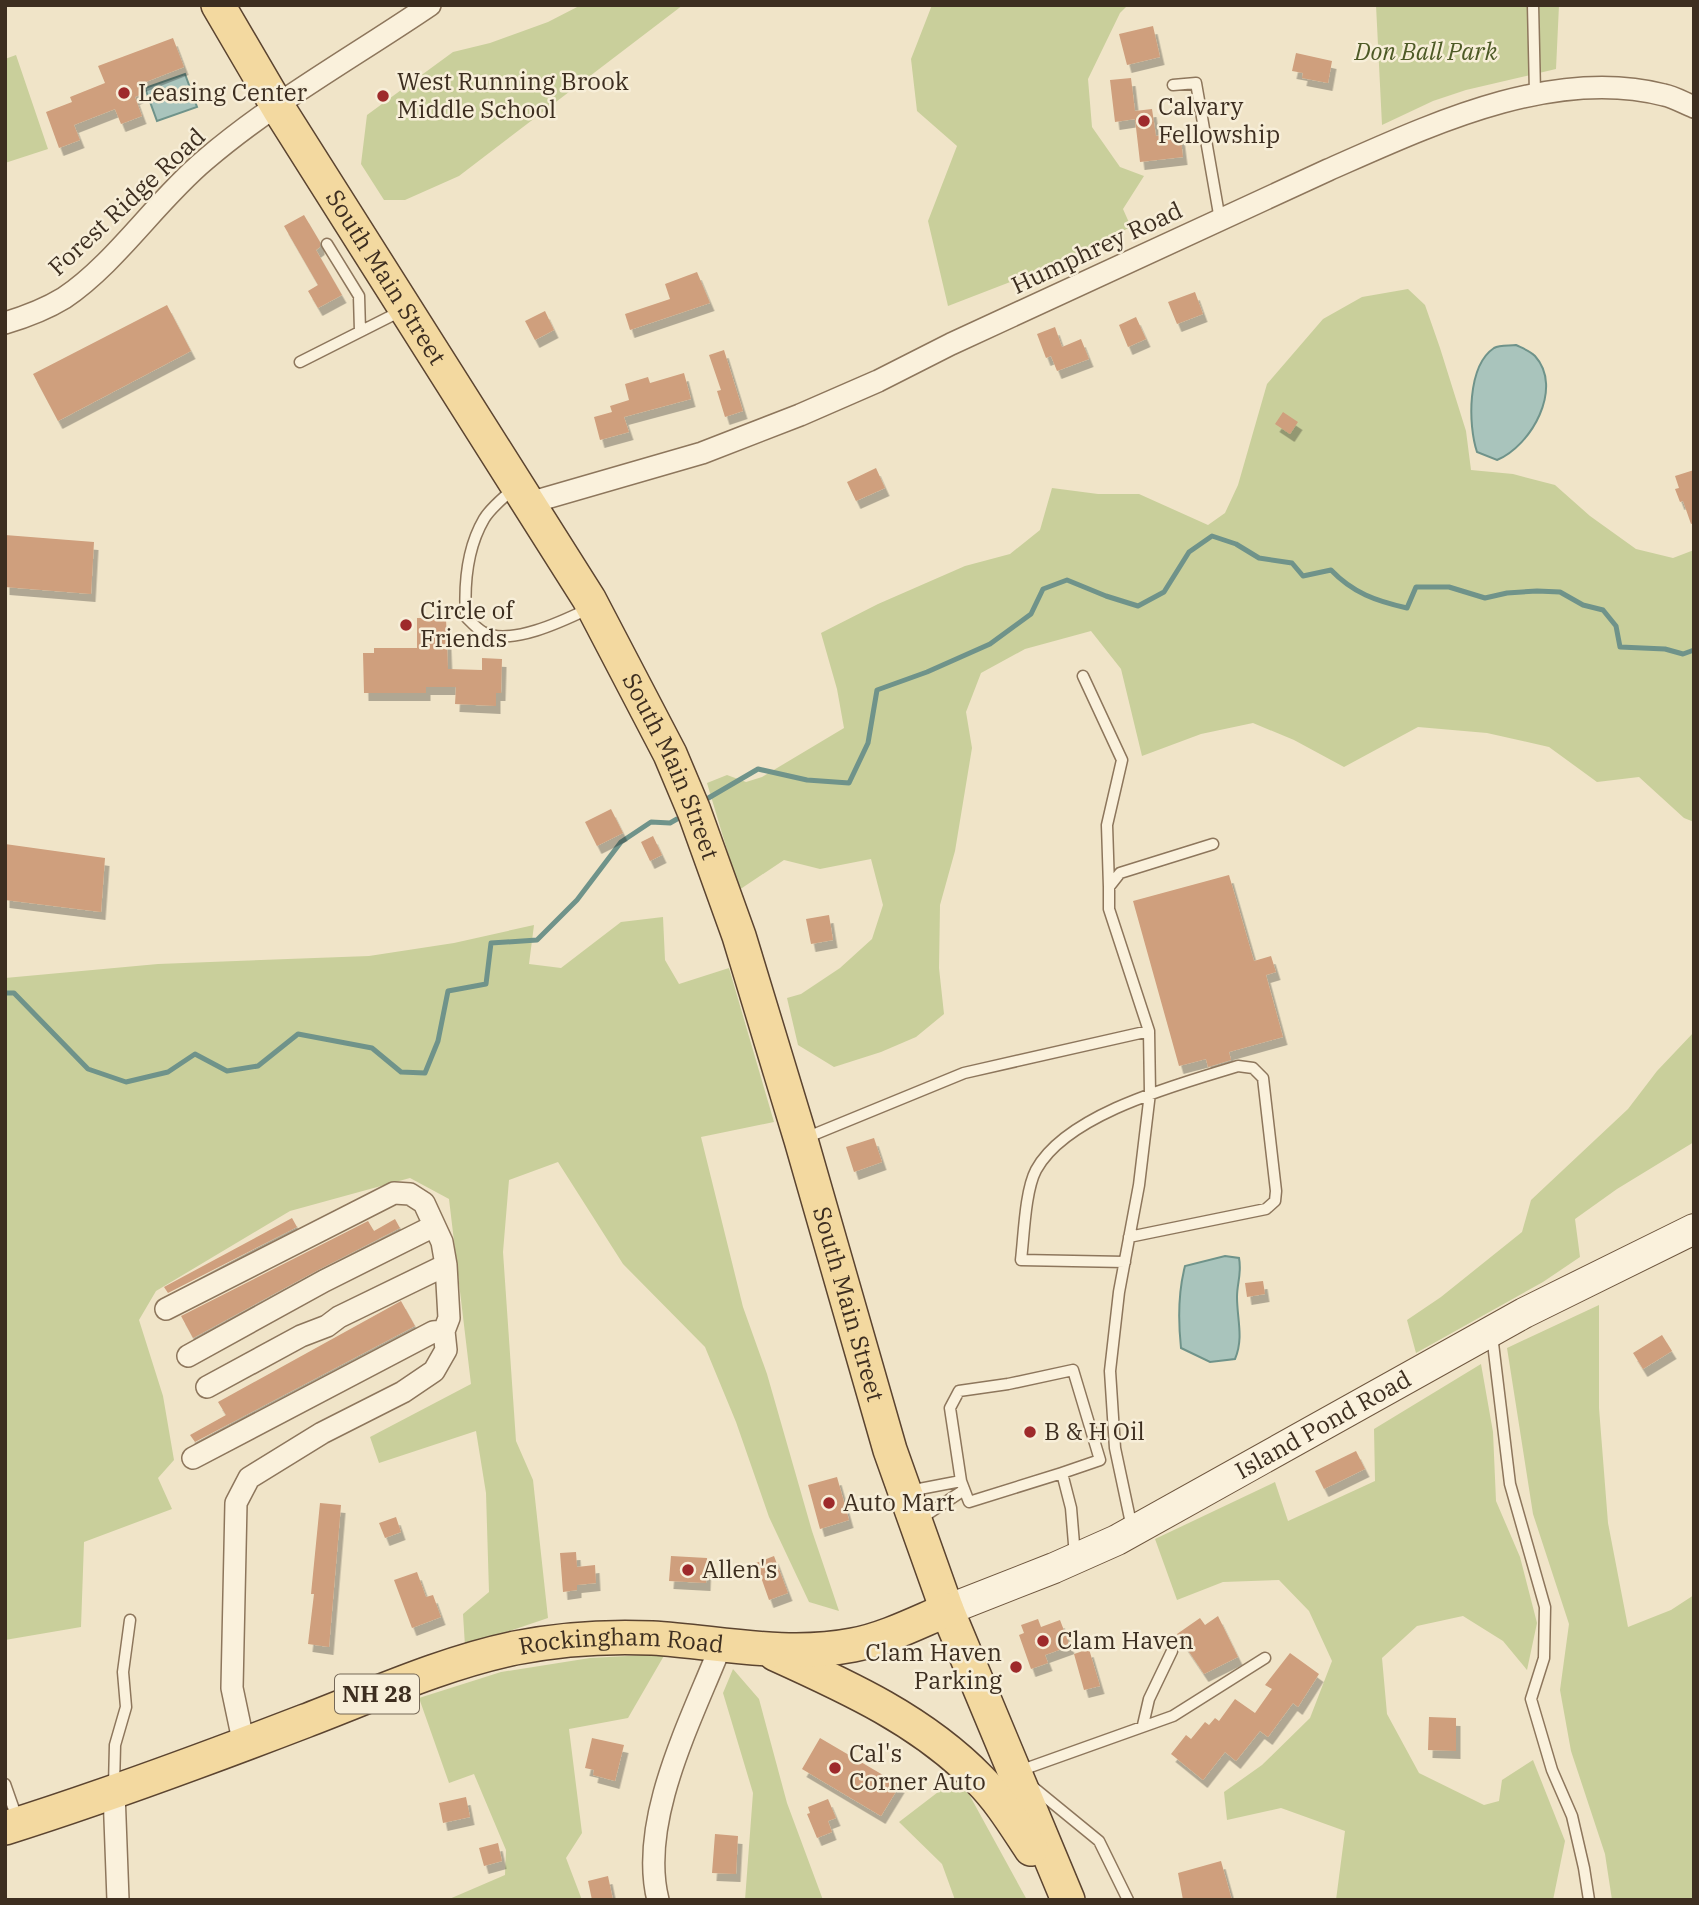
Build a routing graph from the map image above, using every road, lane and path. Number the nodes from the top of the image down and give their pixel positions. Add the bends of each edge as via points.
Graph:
1 (218, 5) edge
2 (430, 5) edge
3 (1533, 5) edge
4 (1173, 85) dead end
5 (1535, 93) junction
6 (277, 105) junction
7 (1694, 107) edge
8 (1220, 220) junction
9 (327, 244) dead end
10 (406, 308) junction
11 (5, 323) edge
12 (360, 331) junction
13 (300, 362) dead end
14 (523, 494) junction
15 (593, 607) junction
16 (1083, 676) dead end
17 (1213, 844) dead end
18 (1109, 887) junction
19 (1149, 1031) junction
20 (1150, 1093) junction
21 (801, 1140) junction
22 (434, 1226) junction
23 (1694, 1229) edge
24 (1129, 1237) junction
25 (1125, 1262) junction
26 (446, 1265) junction
27 (166, 1309) dead end
28 (1491, 1330) junction
29 (444, 1331) junction
30 (188, 1356) dead end
31 (207, 1387) dead end
32 (192, 1458) dead end
33 (1062, 1473) junction
34 (963, 1485) junction
35 (910, 1506) junction
36 (1133, 1531) junction
37 (1076, 1558) junction
38 (947, 1610) junction
39 (130, 1620) dead end
40 (721, 1645) junction
41 (763, 1649) junction
42 (1172, 1651) dead end
43 (1265, 1658) dead end
44 (1143, 1725) junction
45 (244, 1745) junction
46 (1015, 1773) junction
47 (5, 1784) edge
48 (114, 1792) junction
49 (12, 1826) edge
50 (118, 1900) edge
51 (659, 1900) edge
52 (1066, 1900) edge
53 (1128, 1900) edge
54 (1589, 1900) edge

1 - 6 main road, South Main Street
2 - 6 street, Forest Ridge Road
3 - 5 lane
4 - 8 lane via 1196,83
5 - 7 street, Humphrey Road via 1623,89 1665,95
5 - 8 street, Humphrey Road via 1390,143
6 - 10 main road, South Main Street
6 - 11 street, Forest Ridge Road via 178,184 114,253 64,298
8 - 14 street, Humphrey Road via 800,415 690,456
9 - 12 lane via 359,296
10 - 12 lane
10 - 14 main road, South Main Street
12 - 13 lane
14 - 15 main road, South Main Street
14 - 15 lane via 484,519 464,585 466,617 483,632 502,636 549,627
15 - 21 main road, South Main Street via 656,726 694,811 739,936
16 - 18 lane via 1122,760 1107,825
17 - 18 lane via 1120,873
18 - 19 lane via 1109,909
19 - 20 lane
19 - 21 lane via 964,1073
20 - 24 lane
20 - 24 lane via 1238,1066 1253,1068 1263,1078 1275,1201 1266,1209
20 - 25 lane via 1103,1114 1057,1144 1036,1170 1028,1200 1021,1260
21 - 35 main road, South Main Street
22 - 26 street
22 - 27 street via 424,1203 410,1194 394,1193
22 - 30 street
23 - 28 street, Island Pond Road
24 - 25 lane
25 - 36 lane via 1110,1371 1115,1448
26 - 29 street via 449,1318
26 - 31 street
28 - 36 street, Island Pond Road
28 - 54 lane via 1510,1484 1545,1607 1544,1658 1531,1699 1552,1770 1573,1816
29 - 32 street via 433,1332
29 - 45 street via 446,1350 434,1371 249,1478 236,1503 232,1688
33 - 34 lane via 969,1502
33 - 34 lane via 1100,1460 1073,1370 959,1391 950,1408
33 - 37 lane
34 - 35 lane
34 - 35 lane
35 - 38 main road, South Main Street
36 - 37 street, Island Pond Road
37 - 38 street, Island Pond Road
38 - 41 main road, Rockingham Road / NH 28 via 853,1645
38 - 46 main road, NH 28
39 - 48 lane via 123,1672 126,1707 115,1745
40 - 41 main road, Rockingham Road / NH 28
40 - 45 main road, Rockingham Road / NH 28 via 598,1638 512,1649 420,1677
40 - 51 street via 662,1797 653,1860
41 - 52 main road, NH 28 via 893,1712 945,1749 997,1799
42 - 44 lane via 1149,1699
43 - 44 lane via 1173,1716
44 - 46 lane
45 - 48 main road, Rockingham Road / NH 28
46 - 52 main road, NH 28
46 - 53 lane via 1099,1841
47 - 49 lane
48 - 49 main road, Rockingham Road / NH 28
48 - 50 street

